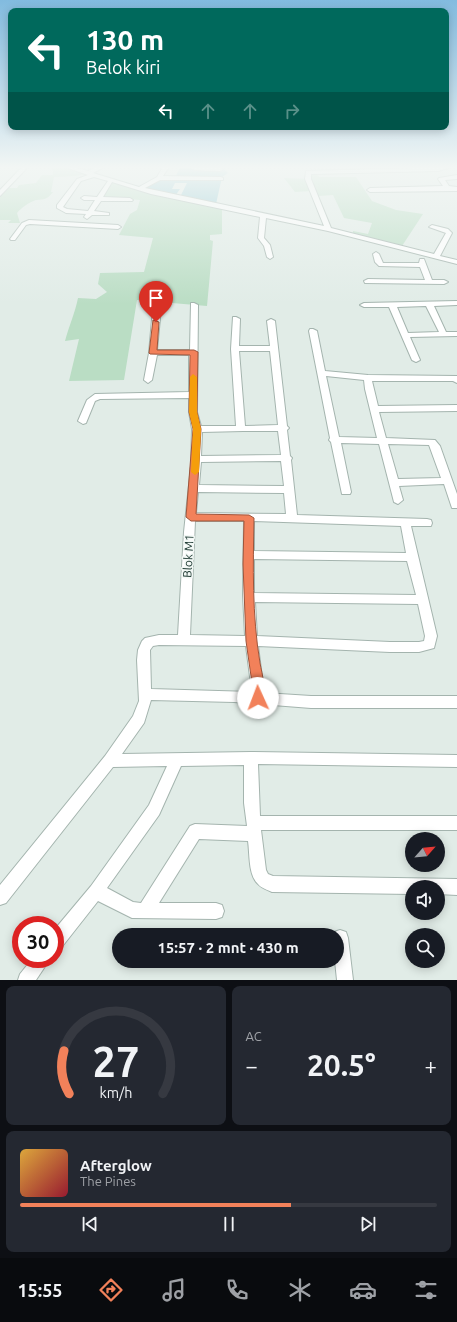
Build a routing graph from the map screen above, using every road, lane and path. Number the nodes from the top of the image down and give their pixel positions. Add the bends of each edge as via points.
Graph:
1 (90, 212) edge
2 (96, 213) edge
3 (251, 213) edge
4 (321, 213) edge
5 (107, 214) dead end
6 (263, 215) junction
7 (81, 225) junction
8 (118, 227) dead end
9 (432, 227) dead end
10 (328, 229) junction
11 (13, 239) dead end
12 (421, 253) junction
13 (376, 254) dead end
14 (436, 256) junction
15 (270, 257) dead end
16 (457, 262) edge
17 (423, 265) junction
18 (368, 282) dead end
19 (429, 282) junction
20 (444, 282) dead end
21 (457, 302) edge
22 (364, 304) dead end
23 (392, 304) junction
24 (429, 304) junction
25 (194, 305) dead end
26 (157, 308) dead end
27 (236, 319) dead end
28 (271, 321) dead end
29 (313, 331) dead end
30 (457, 334) edge
31 (405, 335) junction
32 (444, 335) junction
33 (274, 348) junction
34 (236, 349) junction
35 (194, 352) junction
36 (153, 353) junction
37 (416, 360) dead end
38 (323, 373) junction
39 (368, 378) junction
40 (457, 379) edge
41 (148, 380) dead end
42 (193, 395) junction
43 (457, 408) edge
44 (374, 409) junction
45 (83, 420) dead end
46 (284, 428) junction
47 (197, 429) junction
48 (241, 429) junction
49 (334, 440) junction
50 (382, 440) junction
51 (196, 458) junction
52 (287, 458) junction
53 (448, 481) junction
54 (393, 483) junction
55 (193, 488) junction
56 (290, 490) junction
57 (346, 492) dead end
58 (398, 500) dead end
59 (457, 506) edge
60 (191, 517) junction
61 (249, 518) junction
62 (292, 518) junction
63 (405, 522) junction
64 (427, 523) dead end
65 (249, 555) junction
66 (412, 557) junction
67 (250, 597) junction
68 (422, 600) junction
69 (184, 640) junction
70 (251, 641) junction
71 (145, 694) junction
72 (258, 698) junction
73 (457, 702) edge
74 (251, 758) junction
75 (177, 759) junction
76 (110, 761) junction
77 (457, 761) edge
78 (457, 823) edge
79 (457, 887) edge
80 (96, 891) junction
81 (0, 897) edge
82 (145, 911) junction
83 (216, 911) dead end
84 (64, 931) edge
85 (35, 968) edge
86 (344, 968) edge
87 (26, 980) edge
88 (345, 980) edge

1 - 7 street
2 - 5 street
3 - 6 street
4 - 10 street
6 - 10 street
6 - 15 street via 261,238 267,245
7 - 8 street
7 - 11 street via 29,222 24,224
9 - 14 street via 449,233
10 - 12 street
12 - 14 street
12 - 17 street
13 - 17 street via 380,265
14 - 16 street
17 - 19 street
18 - 19 street
19 - 20 street
21 - 24 street
22 - 23 street
23 - 24 street
23 - 31 street
24 - 32 street
25 - 35 street, Blok M1
26 - 36 street
27 - 34 street
28 - 33 street
29 - 38 street
30 - 32 street
31 - 32 street
31 - 37 street
33 - 34 street
33 - 46 street
34 - 48 street
35 - 36 street
35 - 42 street, Blok M1
36 - 41 street
38 - 39 street
38 - 49 street
39 - 40 street
39 - 44 street
42 - 45 street via 94,397
42 - 47 street, Blok M1
43 - 44 street
44 - 50 street
46 - 48 street
46 - 52 street
47 - 48 street
47 - 51 street, Blok M1
49 - 50 street
49 - 57 street
50 - 53 street via 432,442
50 - 54 street
51 - 52 street
51 - 55 street, Blok M1
52 - 56 street
53 - 54 street
53 - 59 street
54 - 58 street
55 - 56 street
55 - 60 street, Blok M1
56 - 62 street
60 - 61 street
60 - 69 street, Blok M1
61 - 62 street
61 - 65 street
62 - 63 street
63 - 64 street
63 - 66 street
65 - 66 street
65 - 67 street
66 - 68 street
67 - 68 street
67 - 70 street
68 - 70 street via 431,636 430,644 425,646 390,647
69 - 70 street
69 - 71 street via 152,640 146,644 143,660
70 - 72 street
71 - 72 street
71 - 76 street via 143,712
72 - 73 street via 311,702
74 - 75 street
74 - 77 street
74 - 78 street via 253,823
75 - 76 street
75 - 80 street via 154,810
76 - 81 street
79 - 82 street via 272,884 263,879 259,872 255,834 195,831
80 - 82 street via 132,910
80 - 84 street
82 - 83 street
85 - 87 street
86 - 88 street

